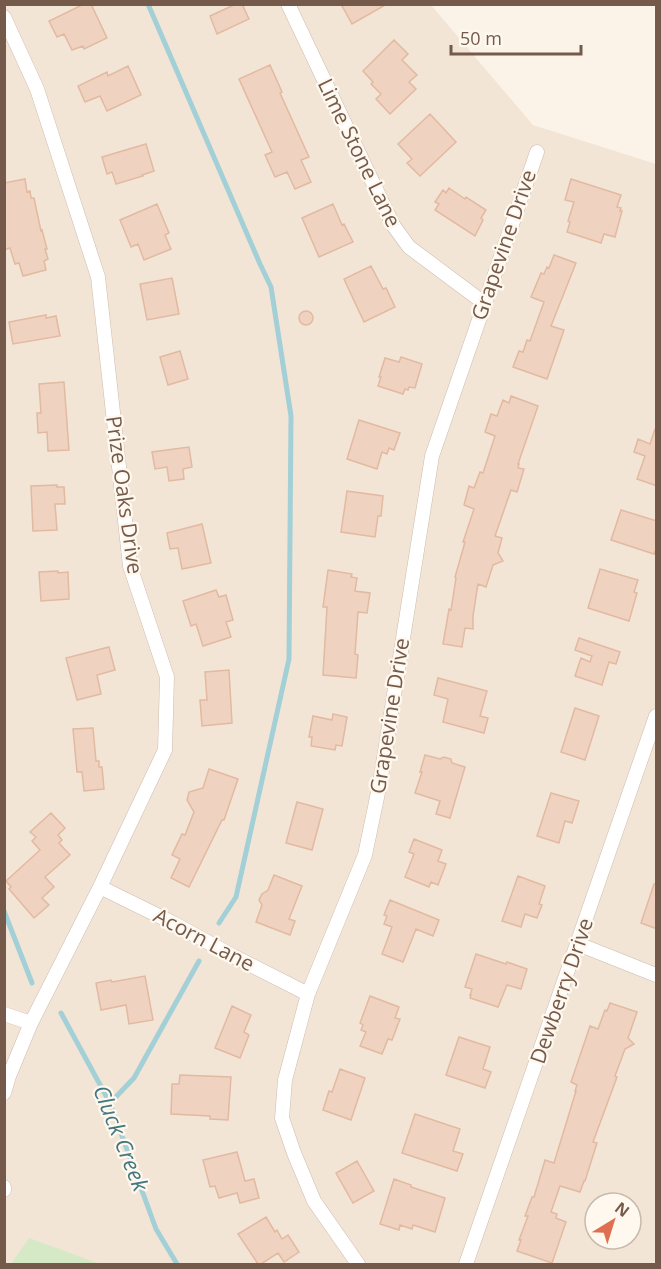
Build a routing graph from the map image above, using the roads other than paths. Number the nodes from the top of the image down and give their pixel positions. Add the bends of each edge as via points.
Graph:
1 (288, 4) edge
2 (4, 17) edge
3 (537, 152) dead end
4 (484, 303) junction
5 (657, 716) edge
6 (100, 887) junction
7 (578, 944) junction
8 (657, 975) edge
9 (308, 994) junction
10 (4, 1014) edge
11 (31, 1023) junction
12 (4, 1093) edge
13 (358, 1264) edge
14 (466, 1264) edge

1 - 4 street, Lime Stone Lane via 393,225 409,248
2 - 6 street, Prize Oaks Drive via 37,89 98,277 130,566 167,677 165,750
3 - 4 street, Grapevine Drive
4 - 9 street, Grapevine Drive via 432,456 365,855
5 - 7 street, Dewberry Drive
6 - 9 street, Acorn Lane
6 - 11 street, Prize Oaks Drive
7 - 8 street
7 - 14 street, Dewberry Drive
9 - 13 street, Grapevine Drive via 285,1080 282,1118 314,1201
10 - 11 street
11 - 12 street, Prize Oaks Drive

